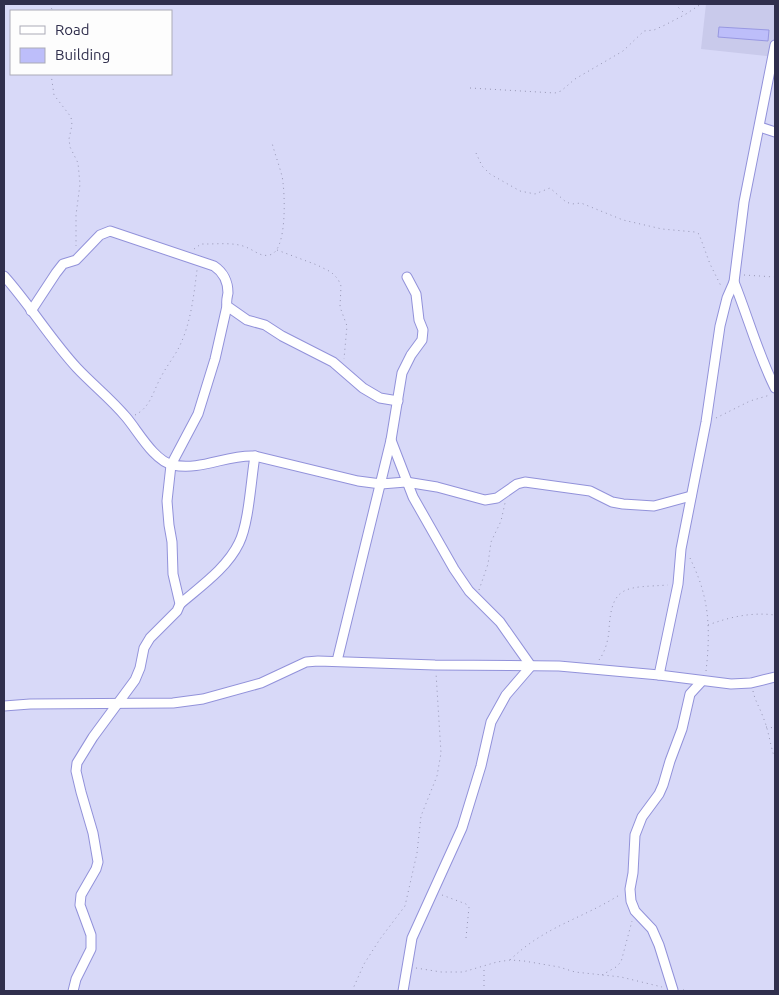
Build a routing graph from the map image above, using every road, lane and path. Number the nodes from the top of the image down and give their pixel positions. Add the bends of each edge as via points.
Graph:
1 (675, 4) edge
2 (701, 4) edge
3 (686, 14) junction
4 (775, 45) edge
5 (51, 75) edge
6 (470, 88) dead end
7 (760, 127) junction
8 (775, 132) edge
9 (272, 143) dead end
10 (476, 152) dead end
11 (277, 250) junction
12 (186, 256) junction
13 (76, 260) junction
14 (198, 260) junction
15 (4, 276) edge
16 (407, 277) dead end
17 (775, 277) edge
18 (734, 278) junction
19 (727, 298) junction
20 (227, 306) junction
21 (31, 311) junction
22 (345, 372) junction
23 (775, 388) edge
24 (775, 394) edge
25 (398, 402) junction
26 (127, 418) junction
27 (706, 422) junction
28 (391, 440) junction
29 (255, 456) junction
30 (171, 465) junction
31 (406, 482) junction
32 (381, 484) junction
33 (508, 490) junction
34 (691, 496) junction
35 (681, 548) junction
36 (678, 584) junction
37 (476, 599) junction
38 (180, 604) junction
39 (775, 615) edge
40 (707, 626) junction
41 (337, 661) junction
42 (435, 665) junction
43 (531, 666) junction
44 (586, 670) junction
45 (659, 675) junction
46 (775, 677) edge
47 (702, 681) junction
48 (751, 684) junction
49 (118, 703) junction
50 (4, 706) edge
51 (766, 727) junction
52 (775, 728) edge
53 (775, 759) edge
54 (434, 888) junction
55 (630, 889) junction
56 (635, 911) junction
57 (466, 938) dead end
58 (510, 960) junction
59 (407, 967) junction
60 (484, 967) junction
61 (602, 976) junction
62 (673, 990) junction
63 (73, 991) edge
64 (352, 991) edge
65 (403, 991) edge
66 (484, 991) edge
67 (693, 991) edge

1 - 3 path
2 - 3 path
3 - 6 path via 654,30 644,31 623,51 575,78 561,91
4 - 7 street
5 - 13 path via 54,95 71,117 68,139 78,163
7 - 8 street
7 - 18 street via 744,202
9 - 11 path via 282,175 284,198 284,225
10 - 19 path via 490,174 520,191 535,194 550,188 566,202 581,203 623,220 699,234
11 - 12 path via 268,256 243,246 206,244 196,247
11 - 22 path via 317,265 338,279 340,307 347,326
12 - 13 street via 110,231 100,235
12 - 14 street
13 - 21 street via 63,264
14 - 20 street via 214,266 223,275 227,286
14 - 26 path via 181,343 144,409
15 - 21 street
16 - 25 street via 416,294 423,334 402,374
17 - 18 path
18 - 19 street
18 - 23 street
19 - 27 street
20 - 22 street via 247,320 266,325 333,362
20 - 30 street via 198,414
21 - 26 street via 77,368
22 - 25 street via 380,398
24 - 27 path via 750,401
25 - 28 street
26 - 30 street via 160,459
27 - 34 street
28 - 31 street
28 - 32 street
29 - 30 street via 245,455 203,465
29 - 32 street
29 - 38 street via 240,542 227,562
30 - 38 street via 167,501 173,574
31 - 32 street
31 - 33 street via 485,500 497,498
31 - 37 street via 454,569
32 - 41 street
33 - 34 street via 525,482 590,491 616,503 654,506
33 - 37 path
34 - 35 street
35 - 36 street
35 - 40 path via 688,554 703,590
36 - 44 path via 642,587 620,593 611,606 605,650 601,658
36 - 45 street
37 - 43 street via 500,622
38 - 49 street via 150,638 135,680
39 - 40 path via 742,615
40 - 47 path via 707,661
41 - 42 street
41 - 49 street via 306,662 261,683 203,700
42 - 43 street
42 - 64 path via 442,753 437,776 421,816 407,900 364,964
43 - 44 street
43 - 54 street via 506,695 492,722 462,828
44 - 45 street
45 - 47 street
46 - 48 street
47 - 48 street
47 - 55 street via 690,694 682,729 659,794 637,827
48 - 51 path
49 - 50 street
49 - 63 street via 77,763 76,771 98,862 81,895 80,905 91,935 91,950
51 - 52 path
51 - 53 path
54 - 57 path via 441,895 469,907
54 - 59 street via 412,938
55 - 56 street
55 - 58 path via 606,904 552,928 524,946
56 - 61 path via 620,962
56 - 62 street via 652,929
58 - 60 path
58 - 61 path
59 - 60 path via 441,972 463,972
59 - 65 street
60 - 66 path
61 - 62 path via 622,977
62 - 67 path

